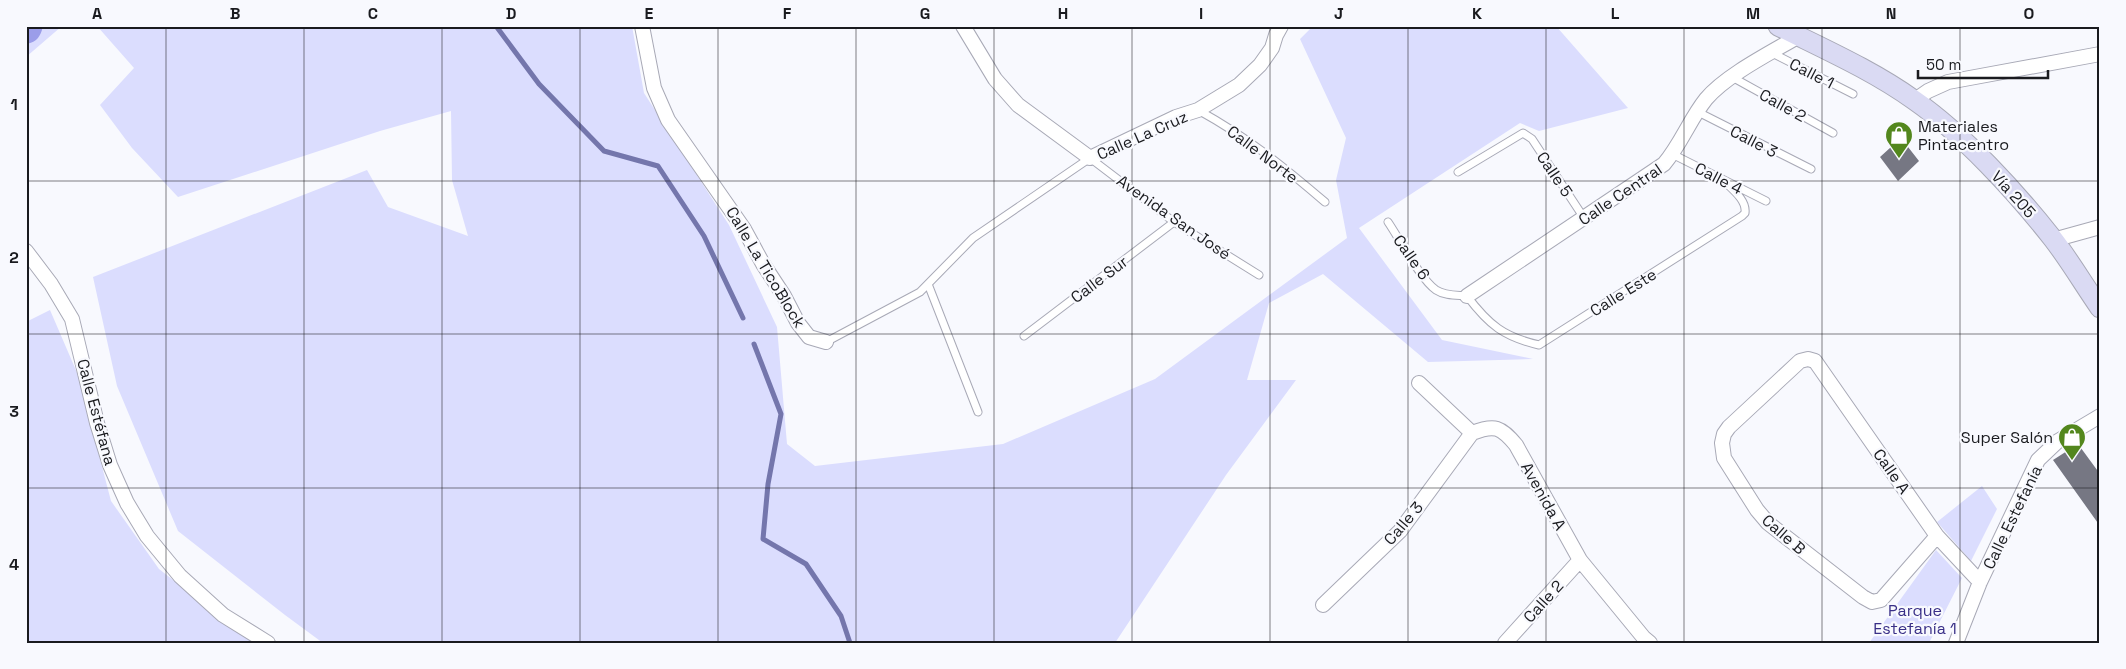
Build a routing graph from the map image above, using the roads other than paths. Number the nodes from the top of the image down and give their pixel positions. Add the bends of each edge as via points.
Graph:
1 (642, 26) edge
2 (963, 26) edge
3 (1281, 26) edge
4 (1778, 26) edge
5 (1799, 36) junction
6 (1772, 52) junction
7 (2100, 54) edge
8 (1732, 78) junction
9 (1853, 94) dead end
10 (1915, 100) junction
11 (1198, 110) junction
12 (1698, 112) junction
13 (1833, 133) dead end
14 (1672, 154) junction
15 (1090, 158) junction
16 (1811, 169) dead end
17 (1458, 172) dead end
18 (1721, 178) junction
19 (1766, 201) dead end
20 (1325, 202) dead end
21 (1584, 218) junction
22 (1174, 222) junction
23 (1388, 222) dead end
24 (2100, 228) edge
25 (2053, 240) junction
26 (26, 251) edge
27 (1259, 275) dead end
28 (928, 284) junction
29 (1467, 296) junction
30 (2100, 308) edge
31 (1024, 336) dead end
32 (826, 342) joint
33 (1808, 359) joint
34 (1419, 384) dead end
35 (978, 412) dead end
36 (2100, 416) edge
37 (1472, 433) junction
38 (1937, 536) junction
39 (1580, 560) junction
40 (1980, 582) junction
41 (1323, 605) dead end
42 (268, 643) edge
43 (1505, 643) edge
44 (1650, 643) edge
45 (1956, 643) edge

1 - 32 street, Calle La TicoBlock via 654,88 668,120 744,229 798,323 809,337
2 - 15 street, Calle La Cruz via 995,79 1018,105
3 - 11 street, Calle La Cruz via 1272,48 1260,65 1239,85
4 - 5 main road, Vía 205
5 - 6 street, Calle Central
5 - 10 main road, Vía 205
6 - 8 street, Calle Central
6 - 9 lane, Calle 1
7 - 10 street via 1948,82
8 - 12 street, Calle Central via 1706,99
8 - 13 lane, Calle 2
10 - 25 main road, Vía 205 via 1950,128 2009,186
11 - 15 street, Calle La Cruz via 1176,117
11 - 20 lane, Calle Norte via 1270,155
12 - 14 street, Calle Central
12 - 16 lane, Calle 3
14 - 18 lane, Calle 4
14 - 21 street, Calle Central via 1646,178
15 - 22 lane, Avenida San José
15 - 28 lane, Calle La TicoBlock via 973,238
17 - 21 lane, Calle 5 via 1523,133 1532,139
18 - 19 lane, Calle 4
18 - 29 lane, Calle Este via 1742,200 1745,213 1540,345 1516,340 1497,328
21 - 29 street, Calle Central
22 - 27 lane, Avenida San José
22 - 31 lane, Calle Sur
23 - 29 lane, Calle 6 via 1436,290
24 - 25 street
25 - 30 main road, Vía 205
26 - 42 street, Calle Estéfana via 72,319 110,465 126,503 146,536 180,576 223,615
28 - 32 lane, Calle La TicoBlock via 920,292
28 - 35 lane
33 - 38 street, Calle A via 1815,361
33 - 38 street, Calle B via 1800,361 1724,434 1724,458 1757,510 1780,534 1872,602 1881,600
34 - 37 street
36 - 40 street, Calle Estefanía via 2058,441 2038,460
37 - 39 street, Avenida A via 1487,428 1504,431 1516,445
37 - 41 street, Calle 3 via 1400,531
38 - 40 street, Calle A
39 - 43 street, Calle 2
39 - 44 street, Avenida A
40 - 45 street, Calle Estefanía

